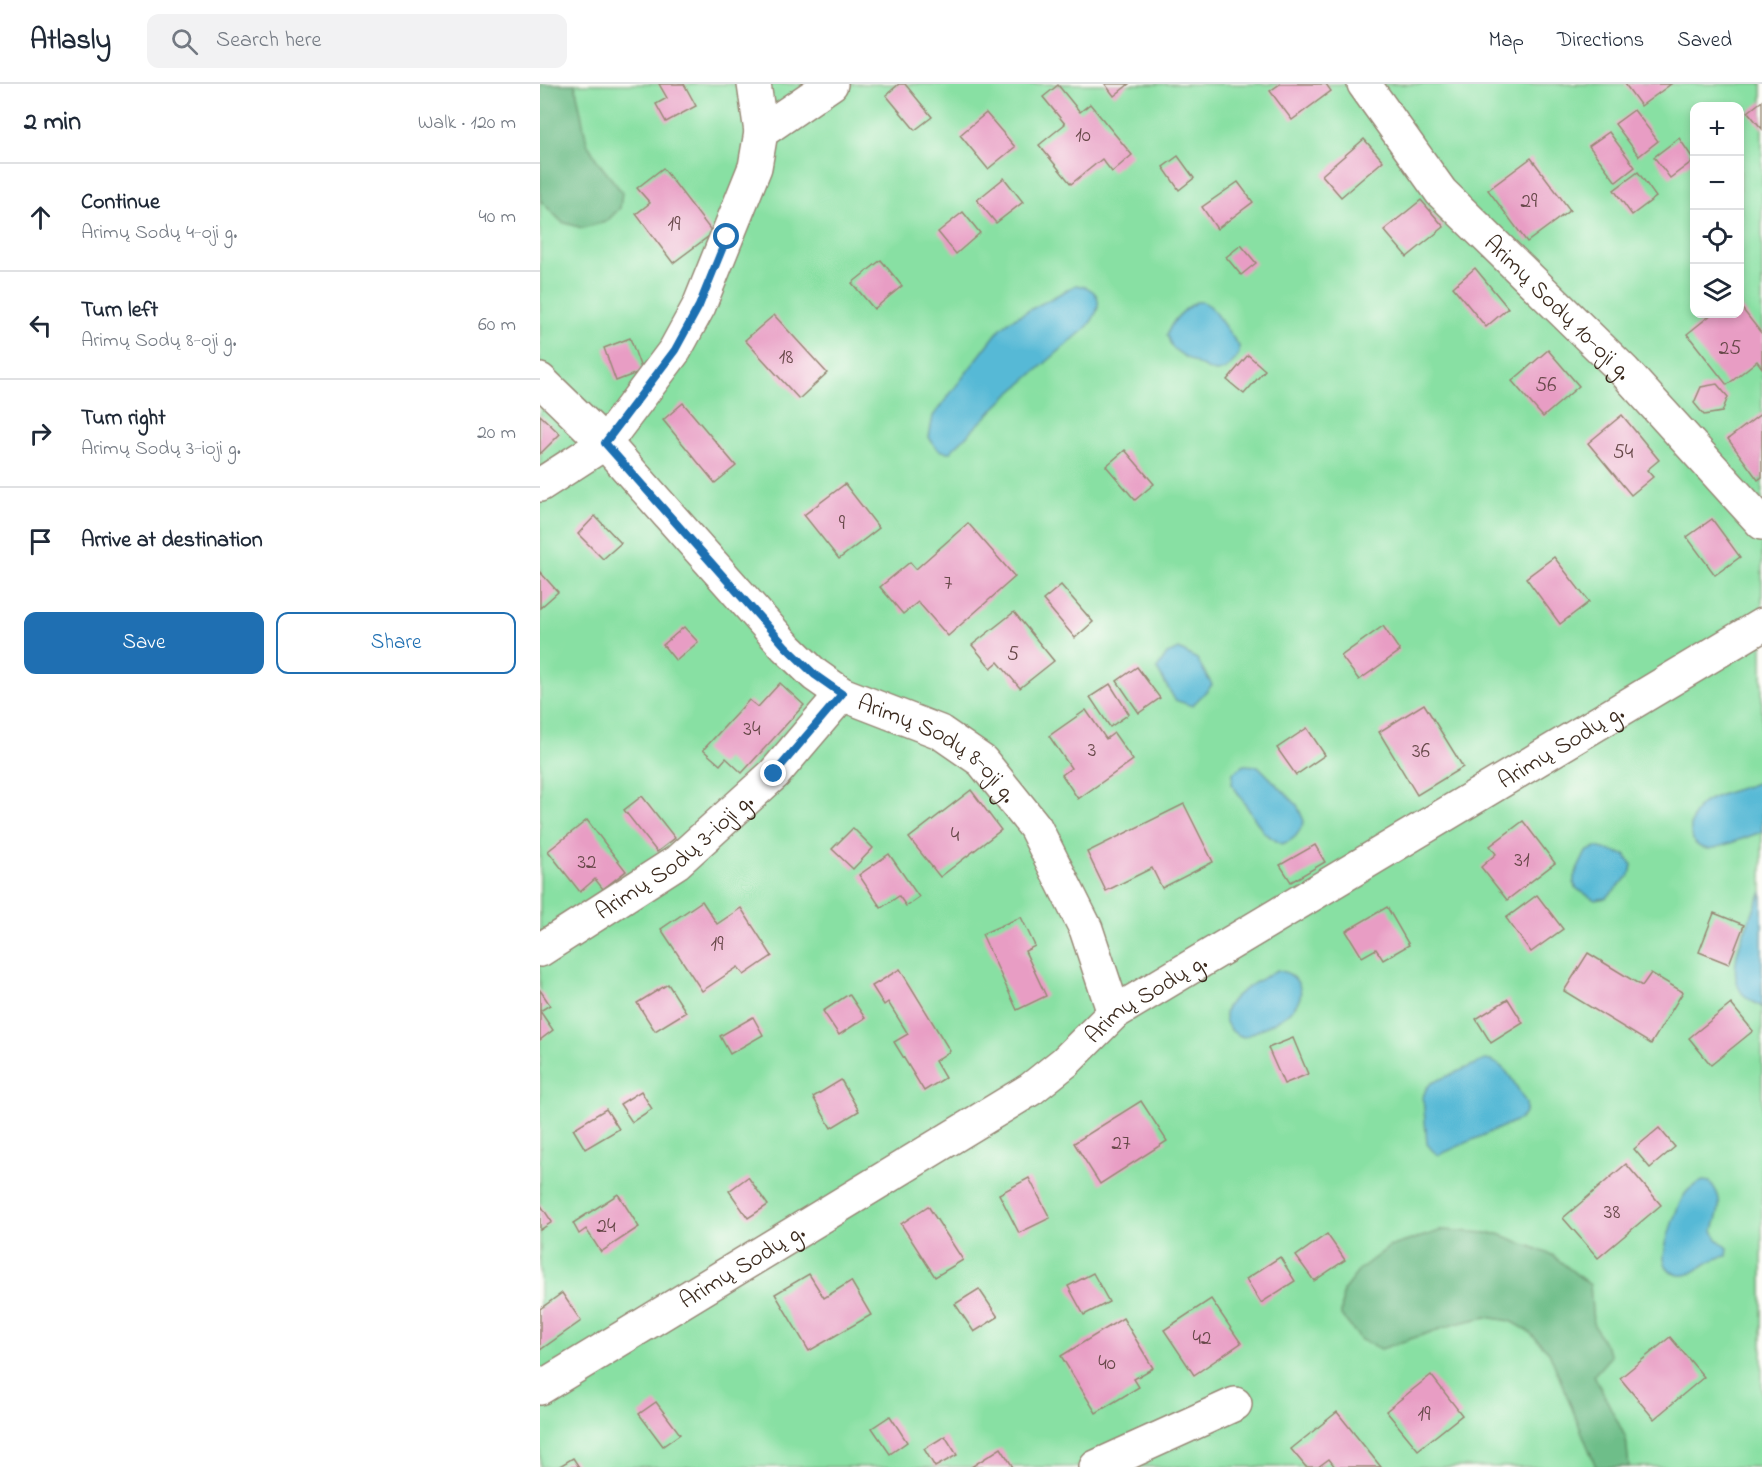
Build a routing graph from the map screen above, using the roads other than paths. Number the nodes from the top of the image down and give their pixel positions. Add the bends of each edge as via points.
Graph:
1 (754, 84) edge
2 (831, 84) edge
3 (1364, 84) edge
4 (761, 132) junction
5 (540, 380) edge
6 (605, 443) junction
7 (540, 485) edge
8 (1762, 523) edge
9 (1762, 625) edge
10 (842, 694) junction
11 (540, 950) edge
12 (1114, 1013) junction
13 (540, 1388) edge
14 (1235, 1404) dead end
15 (1096, 1467) edge

1 - 4 street
2 - 4 street
3 - 8 street, Arimų Sodų 10-oji g. via 1441,192 1624,371
4 - 6 street via 754,167 699,306 675,350
5 - 6 street, Arimų Sodų 8-oji g.
6 - 7 street
6 - 10 street, Arimų Sodų 8-oji g. via 786,647
9 - 12 street, Arimų Sodų g.
10 - 11 street, Arimų Sodų 3-ioji g. via 774,774 677,862
10 - 12 street, Arimų Sodų 8-oji g. via 940,732 982,761 1035,827 1086,929
12 - 13 street, Arimų Sodų g. via 1065,1062 1030,1089
14 - 15 street

